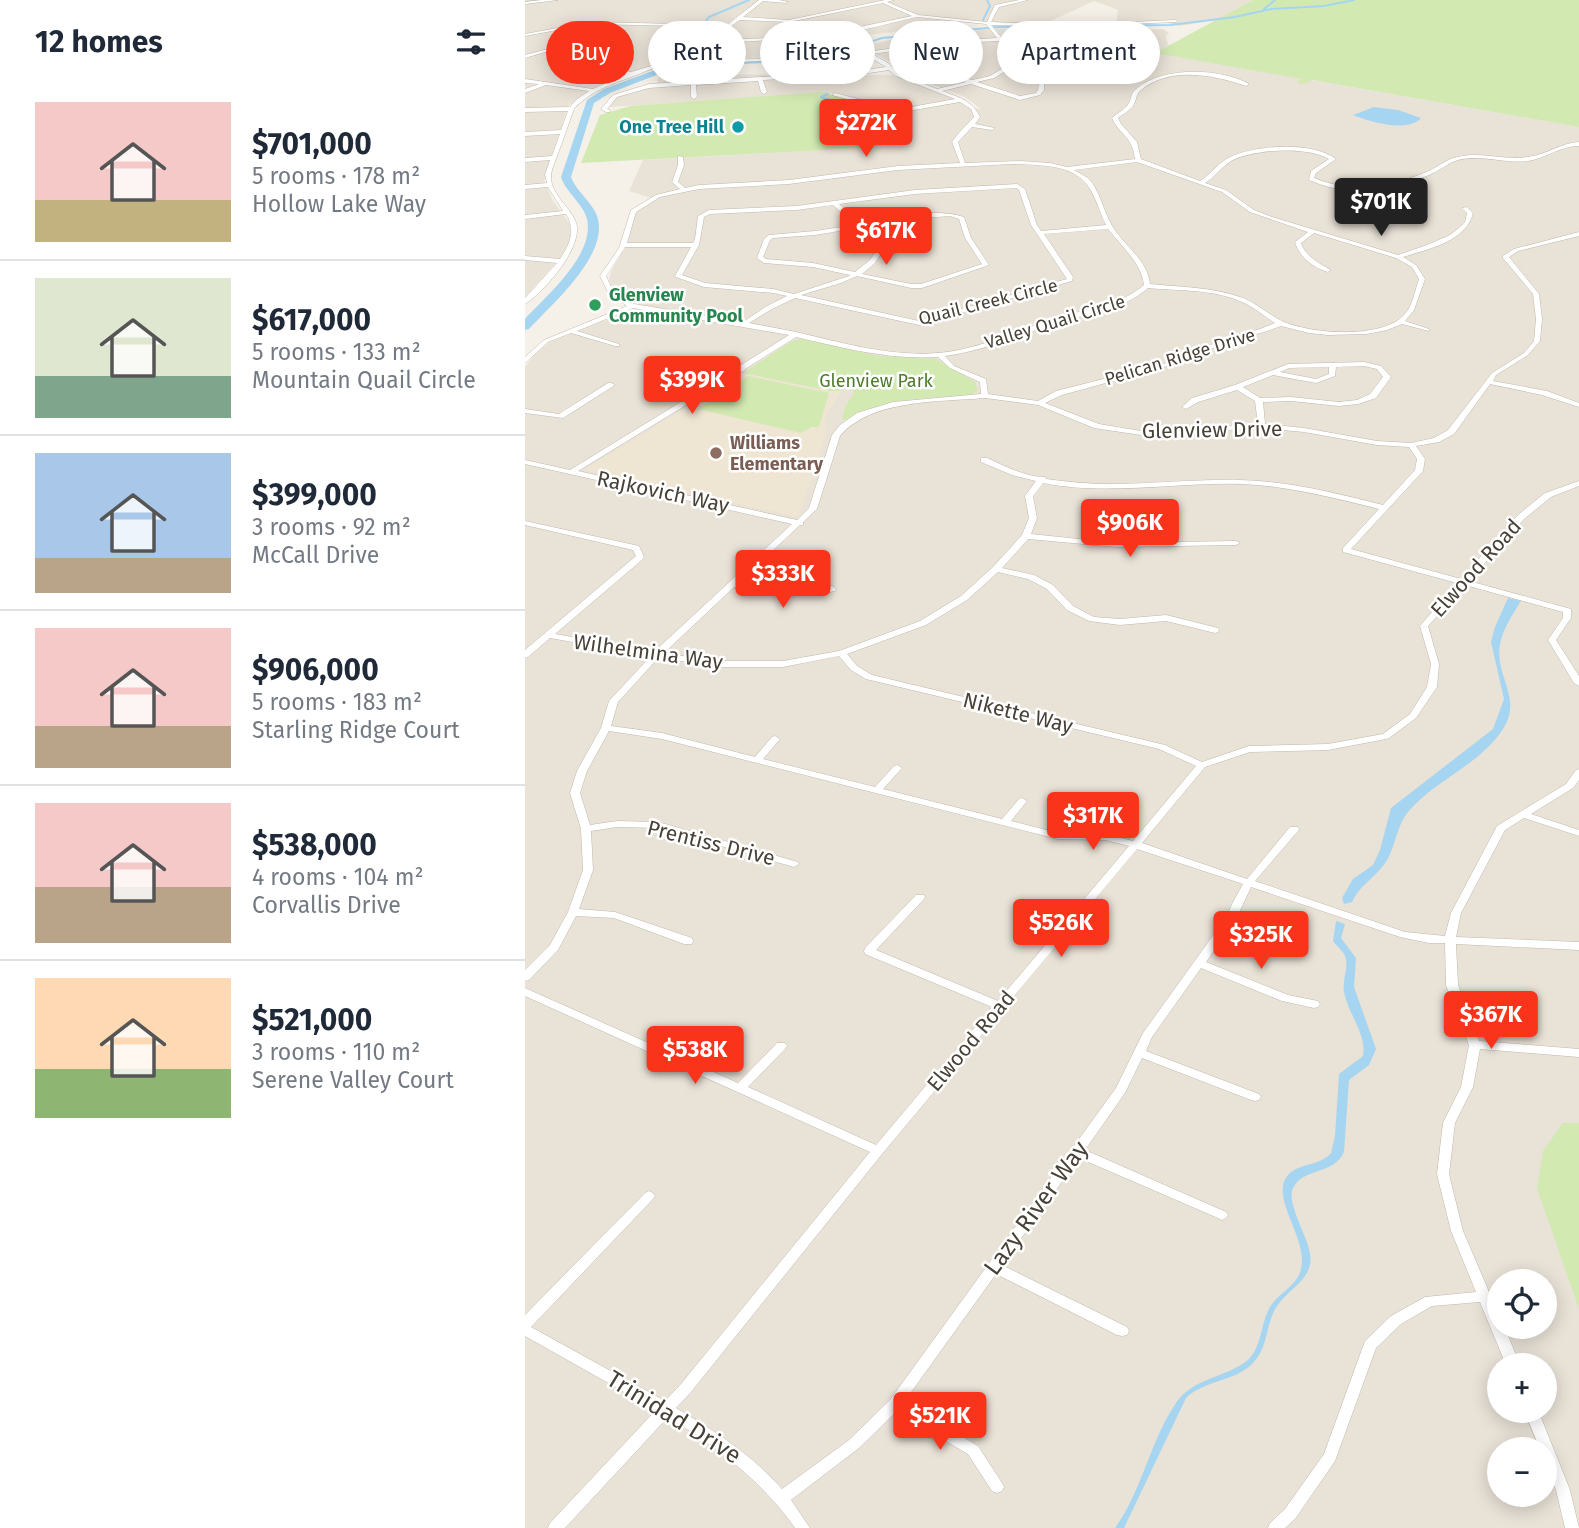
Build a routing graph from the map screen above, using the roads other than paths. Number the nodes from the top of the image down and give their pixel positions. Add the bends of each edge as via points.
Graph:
1 (556, 0) edge
2 (762, 0) edge
3 (892, 0) edge
4 (1026, 0) edge
5 (786, 2) dead end
6 (525, 3) edge
7 (885, 3) junction
8 (917, 16) junction
9 (738, 18) junction
10 (734, 21) edge
11 (1176, 21) dead end
12 (648, 24) edge
13 (875, 24) edge
14 (988, 24) junction
15 (997, 33) edge
16 (525, 35) edge
17 (1111, 39) joint
18 (546, 51) edge
19 (525, 57) edge
20 (648, 70) edge
21 (634, 75) edge
22 (760, 80) edge
23 (525, 81) edge
24 (746, 81) edge
25 (968, 82) joint
26 (546, 83) edge
27 (546, 83) edge
28 (554, 84) edge
29 (609, 84) edge
30 (684, 84) edge
31 (693, 84) edge
32 (761, 84) edge
33 (922, 84) edge
34 (960, 84) edge
35 (1246, 84) dead end
36 (593, 90) junction
37 (938, 90) junction
38 (525, 91) edge
39 (764, 92) dead end
40 (835, 95) dead end
41 (694, 97) dead end
42 (961, 100) junction
43 (571, 109) junction
44 (525, 110) edge
45 (608, 111) dead end
46 (888, 113) junction
47 (972, 125) junction
48 (892, 126) dead end
49 (992, 128) dead end
50 (563, 132) junction
51 (525, 134) edge
52 (1579, 144) edge
53 (680, 156) dead end
54 (554, 158) junction
55 (525, 160) edge
56 (1138, 160) junction
57 (963, 164) junction
58 (1066, 169) junction
59 (1202, 182) junction
60 (549, 185) junction
61 (525, 187) edge
62 (683, 189) junction
63 (834, 204) junction
64 (1465, 208) dead end
65 (567, 212) junction
66 (525, 217) edge
67 (860, 226) junction
68 (1110, 228) junction
69 (1313, 231) junction
70 (1040, 235) junction
71 (1576, 237) edge
72 (622, 246) junction
73 (695, 246) junction
74 (899, 249) dead end
75 (880, 250) junction
76 (1398, 257) junction
77 (525, 258) edge
78 (562, 261) junction
79 (1328, 270) dead end
80 (856, 274) junction
81 (1147, 286) junction
82 (797, 296) junction
83 (526, 301) edge
84 (632, 306) junction
85 (1401, 322) junction
86 (1281, 323) junction
87 (743, 325) junction
88 (752, 326) junction
89 (1427, 330) dead end
90 (570, 331) junction
91 (796, 334) junction
92 (617, 345) dead end
93 (940, 355) junction
94 (703, 359) dead end
95 (525, 361) edge
96 (1332, 364) junction
97 (742, 370) junction
98 (1275, 373) junction
99 (1488, 382) junction
100 (611, 386) dead end
101 (1238, 387) junction
102 (985, 396) junction
103 (1259, 400) junction
104 (1039, 403) junction
105 (1579, 405) edge
106 (1186, 407) dead end
107 (525, 411) edge
108 (1262, 426) junction
109 (1412, 445) junction
110 (984, 460) dead end
111 (525, 462) edge
112 (572, 472) junction
113 (1042, 479) junction
114 (1579, 483) edge
115 (1384, 508) junction
116 (525, 523) edge
117 (800, 523) junction
118 (1026, 536) junction
119 (1236, 542) dead end
120 (996, 569) junction
121 (1462, 581) junction
122 (734, 585) junction
123 (832, 589) dead end
124 (1215, 630) dead end
125 (547, 635) junction
126 (841, 653) junction
127 (525, 655) edge
128 (656, 655) junction
129 (1579, 683) edge
130 (606, 727) junction
131 (775, 739) dead end
132 (757, 760) junction
133 (1202, 765) junction
134 (897, 768) dead end
135 (1579, 772) edge
136 (877, 790) junction
137 (1022, 801) dead end
138 (1524, 815) junction
139 (1004, 822) junction
140 (586, 829) junction
141 (1294, 830) dead end
142 (1579, 833) edge
143 (1137, 845) junction
144 (794, 864) dead end
145 (1248, 883) junction
146 (920, 897) dead end
147 (572, 912) junction
148 (1450, 940) junction
149 (688, 941) dead end
150 (1579, 946) edge
151 (1200, 964) junction
152 (525, 977) edge
153 (525, 992) edge
154 (1314, 1004) dead end
155 (1000, 1006) junction
156 (1475, 1045) junction
157 (781, 1046) dead end
158 (1140, 1053) junction
159 (1579, 1053) edge
160 (740, 1088) junction
161 (1255, 1097) dead end
162 (878, 1151) junction
163 (1078, 1152) junction
164 (649, 1196) dead end
165 (1222, 1215) dead end
166 (993, 1268) junction
167 (1486, 1296) junction
168 (525, 1324) edge
169 (525, 1330) edge
170 (1122, 1331) dead end
171 (1508, 1353) edge
172 (894, 1404) junction
173 (665, 1409) junction
174 (1536, 1423) edge
175 (996, 1487) dead end
176 (782, 1498) junction
177 (555, 1528) edge
178 (803, 1528) edge
179 (1275, 1528) edge
180 (1572, 1528) edge

1 - 6 street
2 - 5 street
2 - 9 street
3 - 7 street
4 - 14 street via 997,6
7 - 8 street
7 - 9 street via 789,21
8 - 13 street
8 - 14 street
9 - 10 street
11 - 14 street
12 - 16 street via 590,23
14 - 15 street
17 - 17 street via 1137,41 1145,38 1133,36
18 - 19 street
20 - 21 street
22 - 24 street
23 - 26 street
25 - 25 street via 1020,98 1038,94 1041,83 1061,64 1013,64 992,78
27 - 38 street
28 - 36 street
29 - 36 street
30 - 45 street via 630,90 605,104
31 - 41 street
32 - 39 street
33 - 37 street
34 - 37 street
35 - 56 street via 1222,74 1201,73 1140,86 1131,105 1115,118 1138,149
36 - 43 street via 577,99
37 - 42 street
40 - 46 street
42 - 46 street
42 - 47 street via 977,117
43 - 44 street
43 - 50 street
46 - 48 street
47 - 49 street
47 - 57 street via 955,142
50 - 51 street
50 - 54 street
52 - 59 street via 1558,146 1528,159 1456,159 1428,174 1370,190 1343,191 1311,179 1313,172 1333,159 1328,154 1296,149 1236,157
53 - 62 street via 675,182
54 - 55 street
54 - 60 street
56 - 58 street
56 - 59 street
57 - 58 street, Valley Quail Circle via 1034,163
57 - 62 street, Valley Quail Circle
58 - 68 street, Valley Quail Circle via 1090,184
59 - 69 street via 1252,211
60 - 61 street
60 - 65 street
62 - 72 street, Valley Quail Circle via 637,208 630,216
63 - 67 street
63 - 70 street, Quail Creek Circle via 902,193 1017,186
63 - 73 street, Quail Creek Circle via 704,214
64 - 76 street via 1470,220 1464,229
65 - 66 street
65 - 78 street via 575,222 576,235
67 - 75 street
67 - 80 street via 771,236 760,258
67 - 80 street via 959,215 986,264 916,286
68 - 70 street
68 - 81 street, Valley Quail Circle via 1147,274
69 - 76 street
69 - 79 street via 1298,242 1300,250
70 - 82 street, Quail Creek Circle via 1070,280 924,322
71 - 99 street, Glenview Drive via 1516,250 1505,257 1536,294 1537,341
72 - 73 street
72 - 84 street, Valley Quail Circle via 603,276 605,286
73 - 82 street, Quail Creek Circle via 680,278
74 - 75 street
75 - 80 street via 872,264
76 - 85 street via 1414,266 1422,279 1409,314
77 - 78 street
78 - 83 street
80 - 82 street
81 - 86 street via 1241,298
81 - 93 street, Valley Quail Circle via 1136,298 1108,309
82 - 87 street
82 - 88 street
84 - 87 street, Valley Quail Circle
84 - 90 street
85 - 86 street via 1340,334
85 - 89 street
86 - 104 street, Pelican Ridge Drive via 1169,364 1059,393
87 - 88 street, Valley Quail Circle
88 - 91 street, Valley Quail Circle
90 - 92 street
90 - 95 street via 546,341
91 - 93 street, Valley Quail Circle via 880,354
91 - 97 street
93 - 102 street via 952,367 983,381
94 - 97 street
96 - 98 street via 1288,366
96 - 98 street via 1333,375 1316,381
96 - 103 street via 1379,367 1387,377 1373,396 1358,402
97 - 112 street
98 - 101 street
99 - 105 street
99 - 109 street, Glenview Drive via 1451,432
100 - 107 street via 560,416
101 - 103 street
101 - 106 street
102 - 104 street, Glenview Drive
102 - 117 street, Glenview Drive via 896,404 860,415 836,435 813,509
103 - 108 street
104 - 108 street, Glenview Drive via 1097,426 1141,433
108 - 109 street, Glenview Drive
109 - 115 street via 1420,459 1419,471
110 - 113 street
111 - 112 street, Rajkovich Way
112 - 117 street, Rajkovich Way
113 - 115 street via 1110,488 1244,482
113 - 118 street via 1029,496 1033,518
114 - 121 street, Elwood Road via 1548,495 1521,517
115 - 121 street via 1346,550
116 - 125 street via 636,548 640,557
117 - 122 street, Glenview Drive
118 - 119 street via 1117,545
118 - 120 street, Wilhelmina Way
120 - 124 street via 1050,587 1070,608 1091,619 1166,618
120 - 126 street, Wilhelmina Way via 964,598 923,623
121 - 129 street via 1568,611 1552,640
121 - 133 street, Elwood Road via 1424,626 1435,664 1432,687 1413,716 1386,736 1328,747 1249,749
122 - 123 street via 776,595
122 - 128 street, Glenview Drive
125 - 127 street
125 - 128 street, Wilhelmina Way
126 - 128 street, Wilhelmina Way via 783,664 714,664
126 - 133 street, Nikette Way via 869,677 1162,747
128 - 130 street, Glenview Drive via 614,701
130 - 132 street via 637,730
130 - 140 street, Glenview Drive via 575,793
131 - 132 street
132 - 136 street
133 - 143 street, Elwood Road
134 - 136 street
135 - 138 street via 1570,786
136 - 139 street
137 - 139 street
138 - 142 street
138 - 148 street via 1501,828 1456,913
139 - 143 street via 1058,836 1106,837
140 - 144 street, Prentiss Drive via 658,825
140 - 147 street, Glenview Drive via 588,870
141 - 145 street, Lazy River Way
143 - 145 street
143 - 155 street, Elwood Road
145 - 148 street via 1382,929
145 - 151 street, Lazy River Way via 1232,917
146 - 155 street via 869,951
147 - 149 street via 615,915
147 - 152 street, Glenview Drive via 554,947
148 - 150 street
148 - 156 street via 1452,985
151 - 154 street via 1286,998
151 - 158 street, Lazy River Way via 1147,1036
153 - 160 street
155 - 162 street, Elwood Road
156 - 159 street
156 - 167 street via 1467,1087 1449,1123 1443,1174 1457,1231
157 - 160 street
158 - 161 street
158 - 163 street, Lazy River Way via 1121,1090
160 - 162 street
162 - 173 street, Elwood Road
163 - 165 street
163 - 166 street, Lazy River Way
164 - 168 street
166 - 170 street
166 - 172 street, Lazy River Way
167 - 171 street
167 - 179 street via 1430,1301 1397,1320 1370,1345 1330,1457
169 - 173 street, Trinidad Drive
172 - 175 street via 973,1450
172 - 176 street, Lazy River Way via 853,1444
173 - 176 street, Trinidad Drive via 741,1457
173 - 177 street, Elwood Road
174 - 180 street via 1563,1490
176 - 178 street, Trinidad Drive

